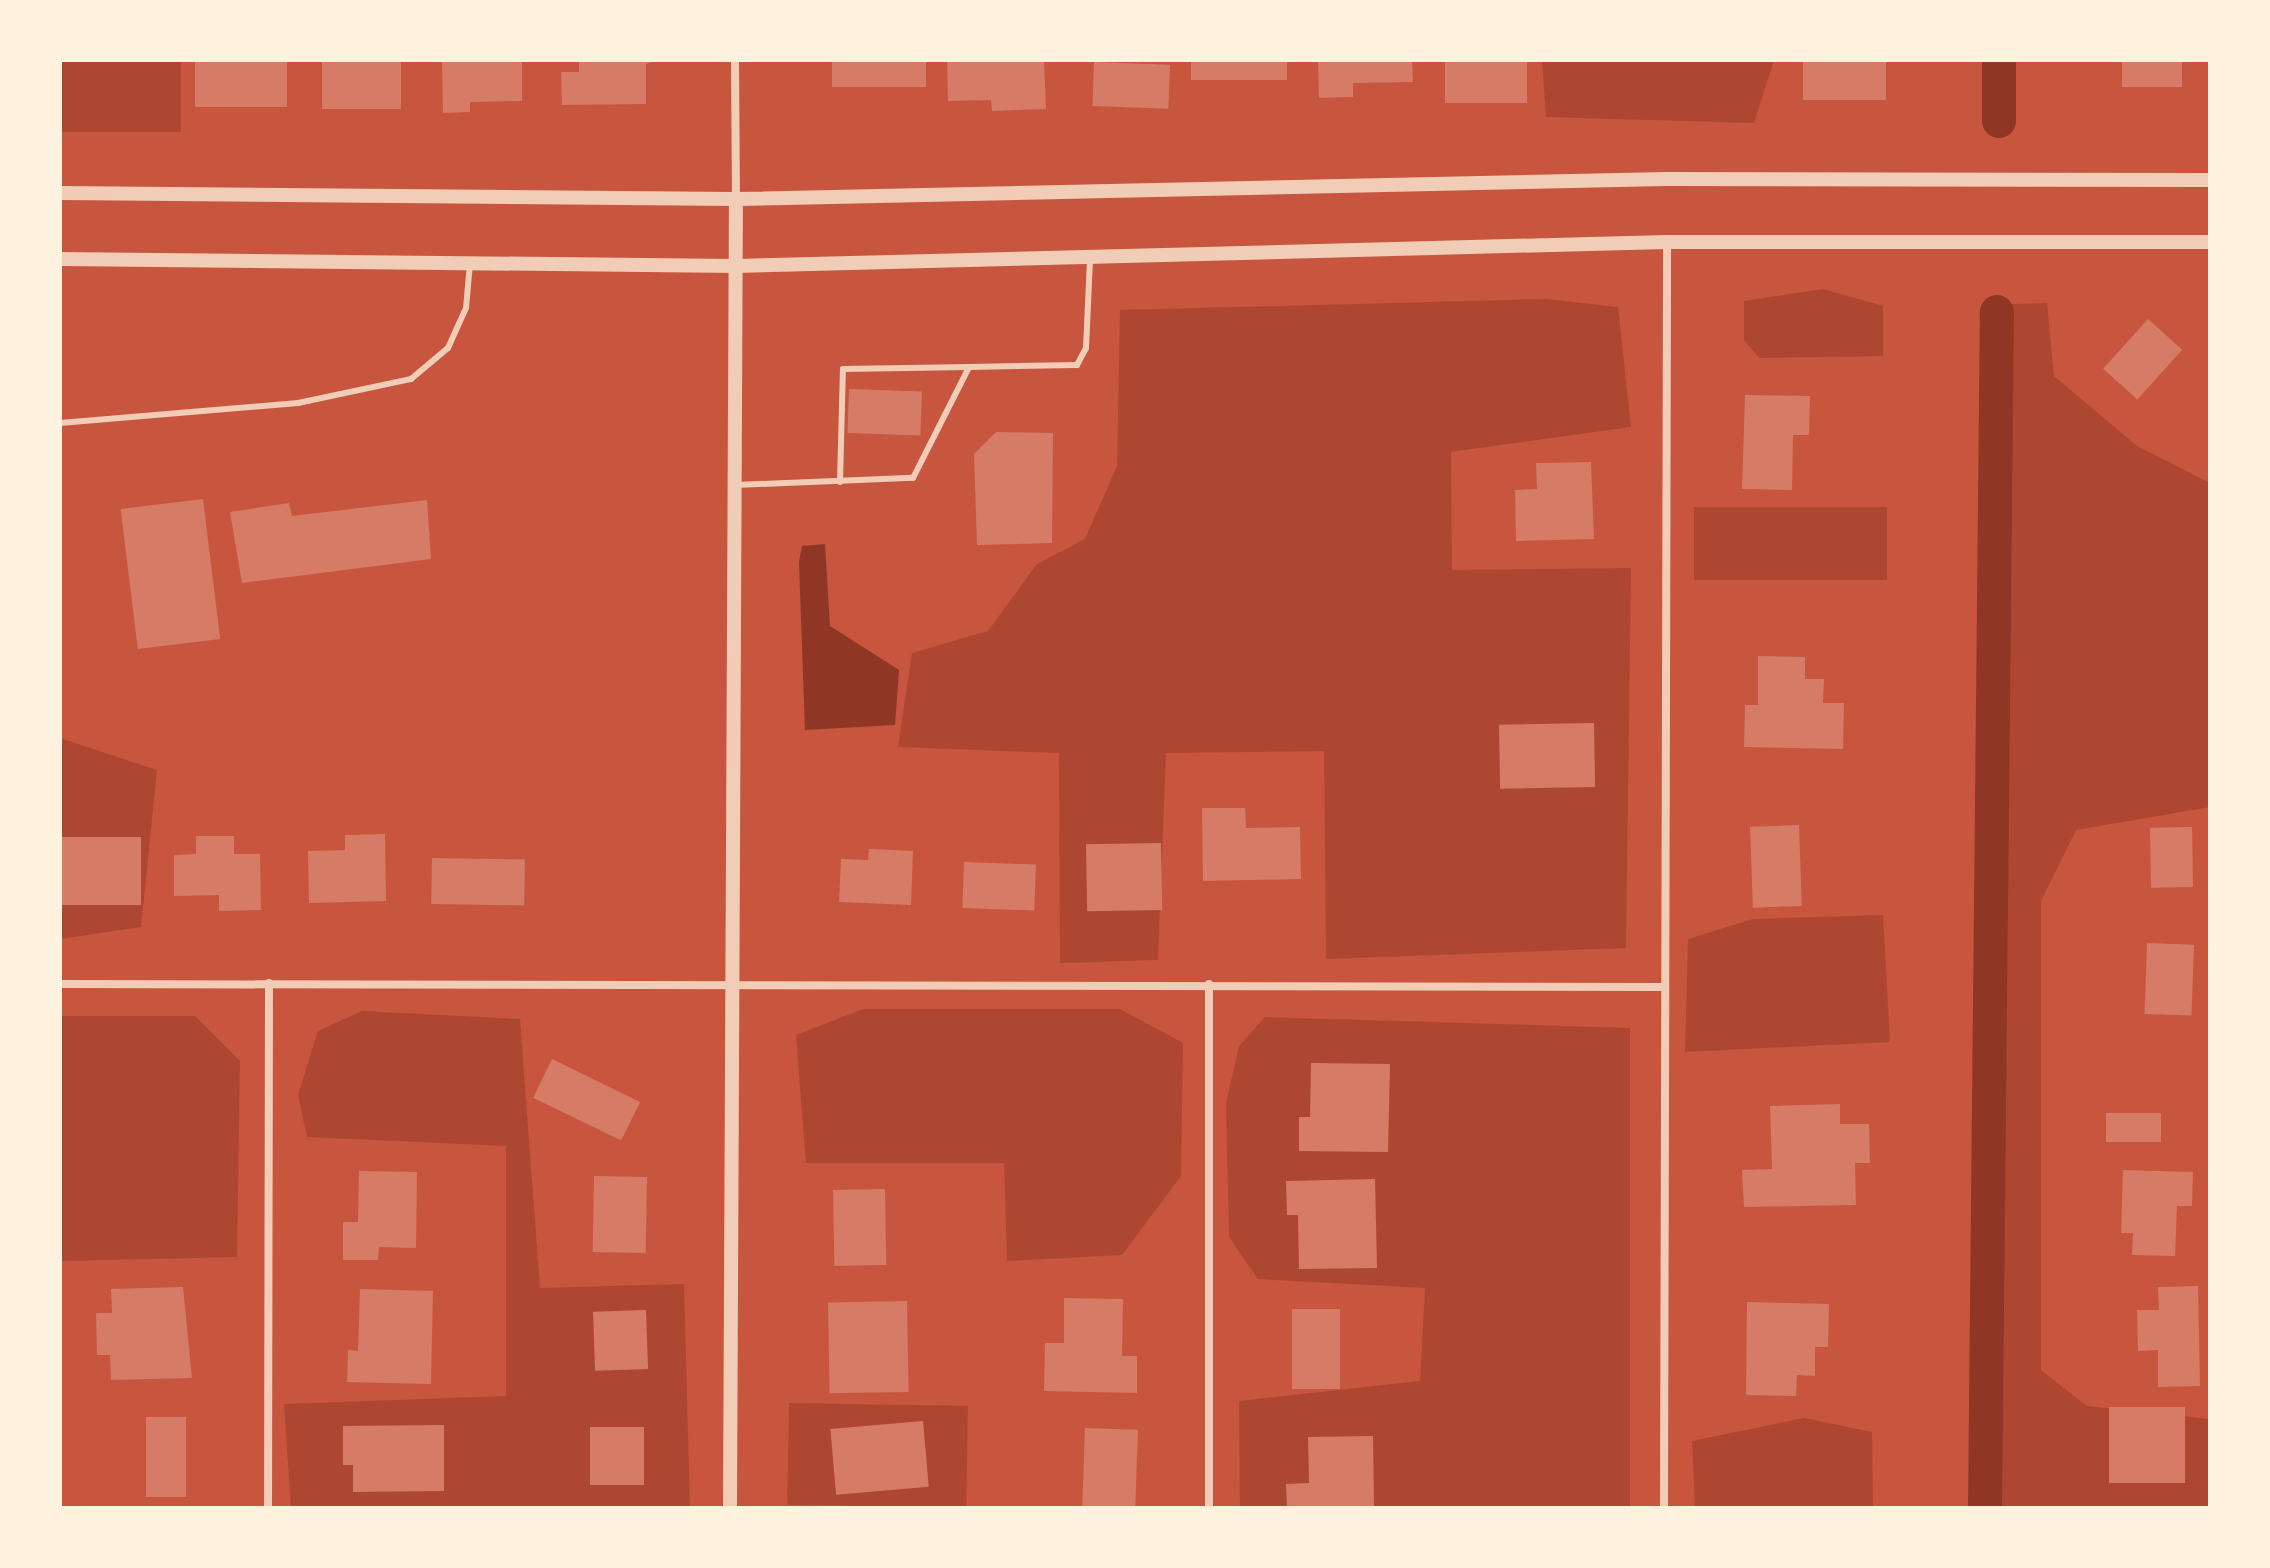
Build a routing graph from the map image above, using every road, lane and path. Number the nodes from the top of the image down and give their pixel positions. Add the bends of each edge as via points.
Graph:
1 (735, 60) edge
2 (2210, 180) edge
3 (60, 193) edge
4 (736, 199) junction
5 (1667, 242) junction
6 (2210, 242) edge
7 (1090, 257) junction
8 (60, 259) edge
9 (470, 263) junction
10 (736, 266) junction
11 (969, 367) junction
12 (60, 423) edge
13 (840, 482) junction
14 (735, 485) junction
15 (269, 983) junction
16 (60, 984) edge
17 (1209, 984) junction
18 (731, 986) junction
19 (1665, 987) junction
20 (268, 1508) edge
21 (730, 1508) edge
22 (1209, 1508) edge
23 (1664, 1508) edge

1 - 4 street
2 - 4 street via 1666,179
3 - 4 street
4 - 10 street
5 - 6 street
5 - 7 street
5 - 19 street
7 - 10 street
7 - 11 lane via 1086,348 1077,365
8 - 9 street
9 - 10 street
9 - 12 lane via 466,308 448,348 411,379 298,403
10 - 14 street
11 - 13 lane via 913,478
11 - 13 lane via 843,369
13 - 14 lane
14 - 18 street
15 - 16 street
15 - 18 street
15 - 20 street
17 - 18 street
17 - 19 street
17 - 22 street
18 - 21 street
19 - 23 street

